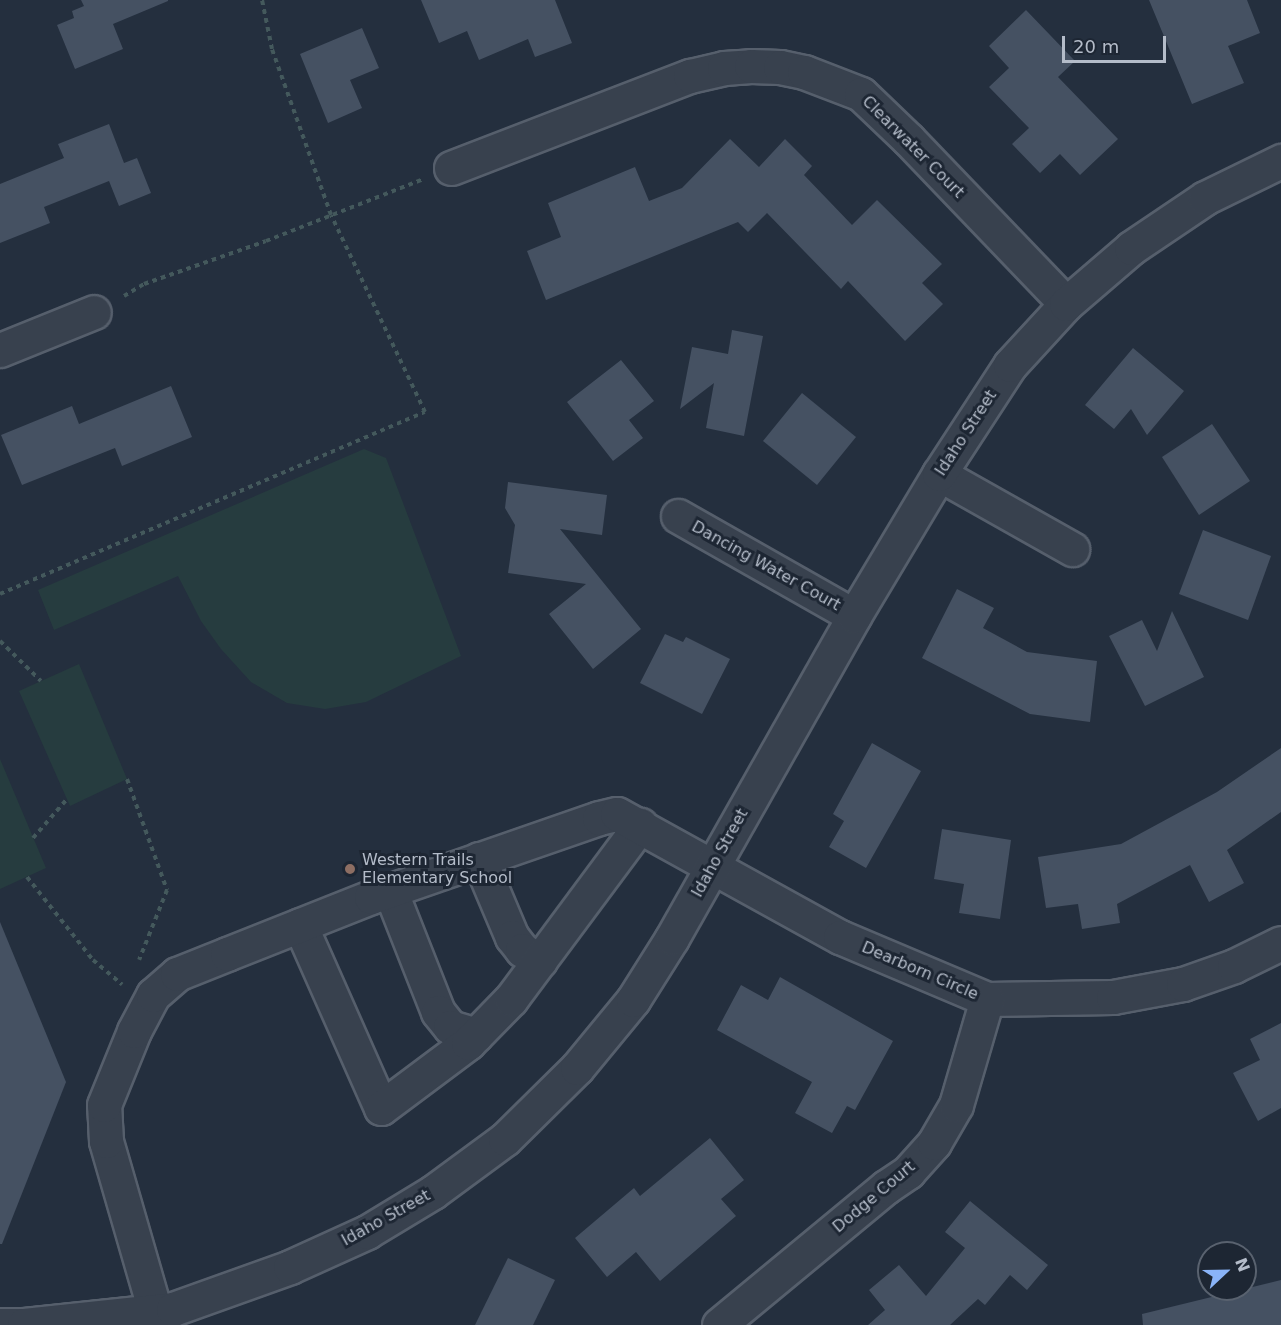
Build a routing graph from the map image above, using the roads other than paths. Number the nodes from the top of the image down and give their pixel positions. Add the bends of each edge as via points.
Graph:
1 (1281, 161) edge
2 (451, 168) road end
3 (1066, 304) junction
4 (94, 312) road end
5 (0, 350) edge
6 (939, 474) junction
7 (678, 516) dead end
8 (1072, 549) dead end
9 (854, 616) junction
10 (640, 825) junction
11 (479, 859) junction
12 (713, 867) junction
13 (390, 890) junction
14 (300, 925) junction
15 (1281, 943) edge
16 (540, 961) junction
17 (987, 999) junction
18 (476, 1035) junction
19 (168, 1315) edge
20 (0, 1325) edge
21 (719, 1325) edge

1 - 3 street, Idaho Street via 1205,198 1131,248
2 - 3 street, Clearwater Court via 690,76 724,68 780,67 804,72 861,93
3 - 6 street, Idaho Street via 1010,365
4 - 5 street
6 - 8 street
6 - 9 street, Idaho Street
7 - 9 street, Dancing Water Court
9 - 12 street, Idaho Street
10 - 11 street, Dearborn Circle via 617,814
10 - 12 street, Dearborn Circle
10 - 16 street
11 - 13 street, Dearborn Circle
11 - 16 street via 512,937 522,950
12 - 17 street, Dearborn Circle via 849,941
12 - 19 street, Idaho Street via 633,1000 577,1068 505,1139 433,1192 367,1232
13 - 14 street, Dearborn Circle
13 - 18 street via 438,1012 450,1027
14 - 18 street via 381,1108
14 - 19 street, Dearborn Circle via 177,974 153,995 104,1105 106,1141
15 - 17 street, Dearborn Circle via 1184,984 1113,997
16 - 18 street
17 - 21 street, Dodge Court via 956,1105 934,1143 908,1172
19 - 20 street, Idaho Street

